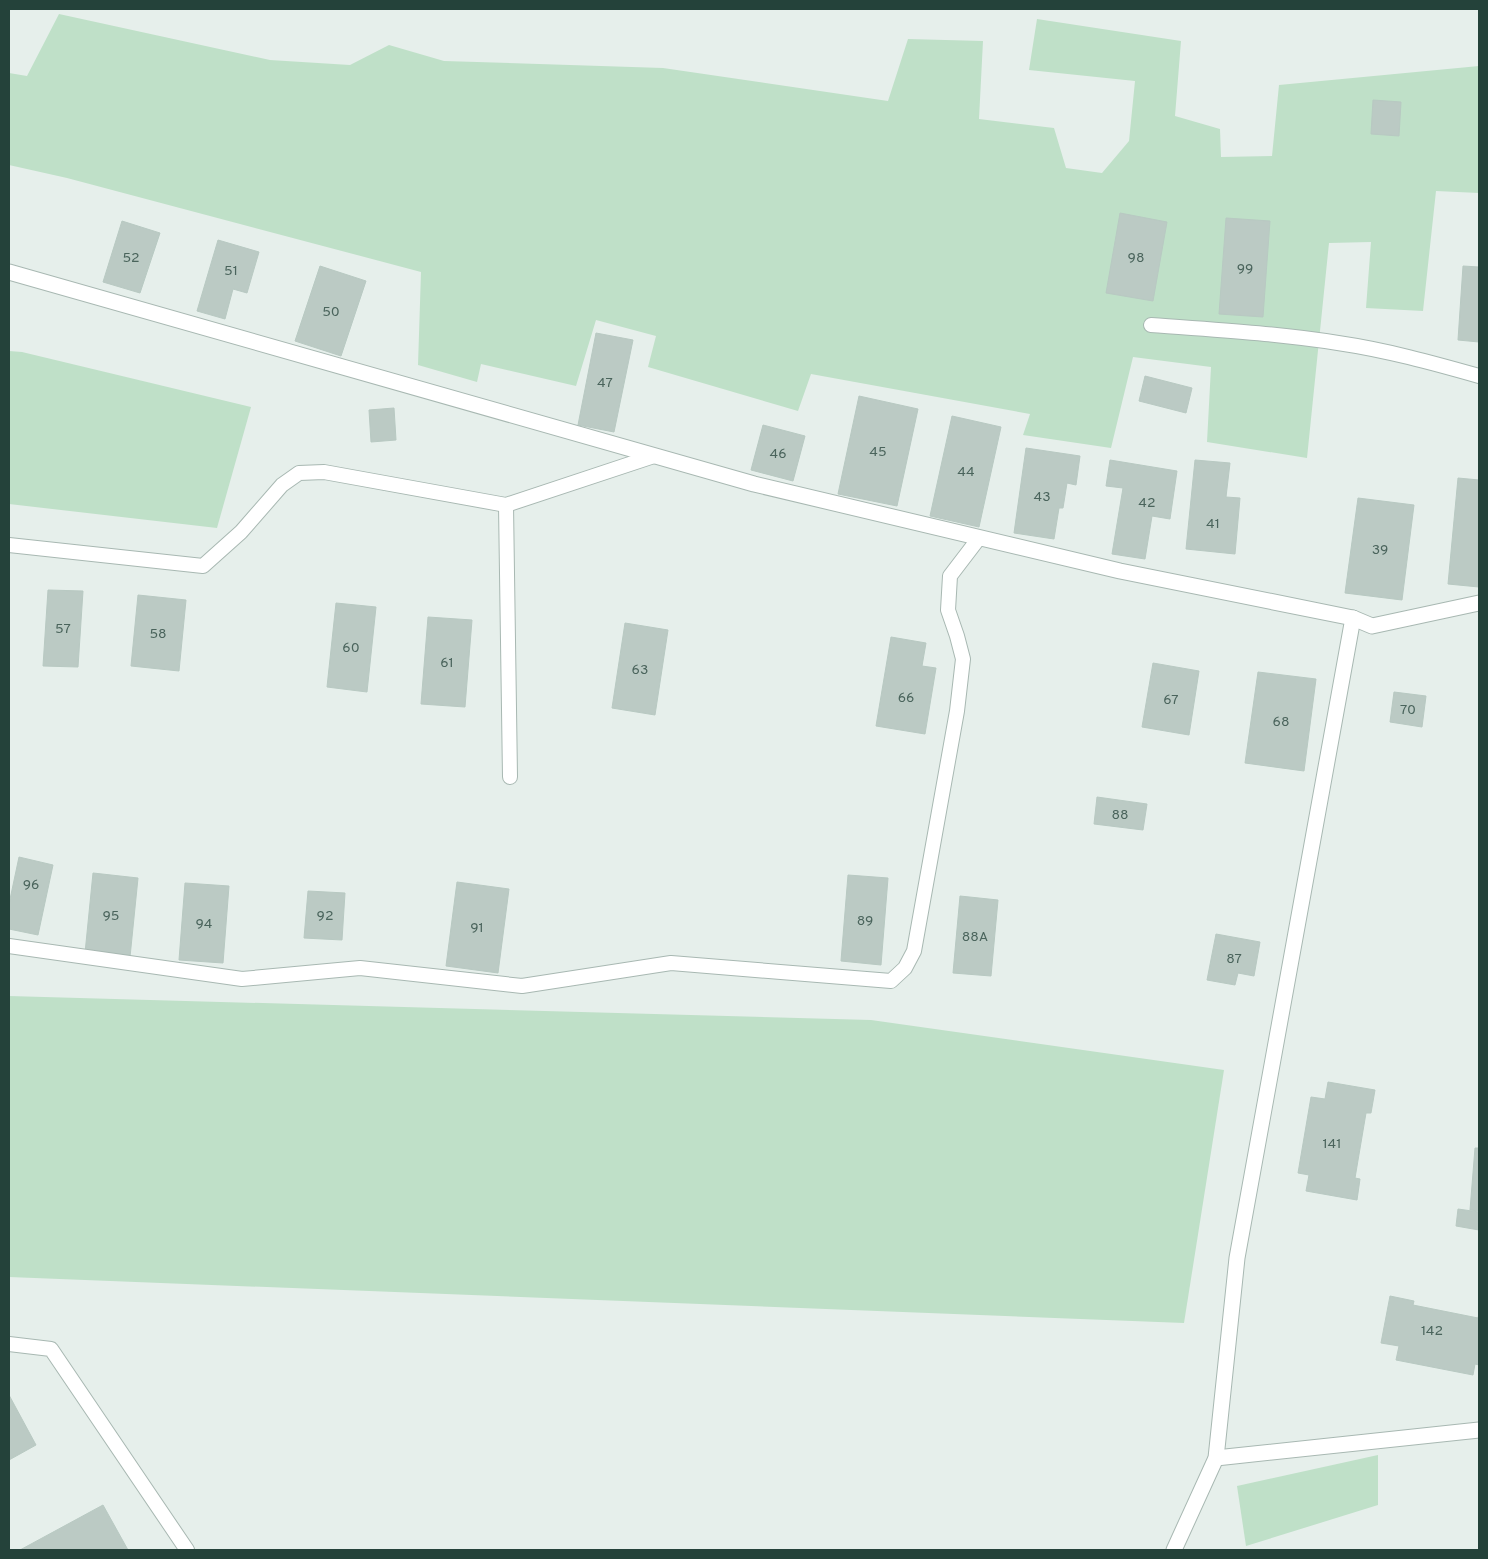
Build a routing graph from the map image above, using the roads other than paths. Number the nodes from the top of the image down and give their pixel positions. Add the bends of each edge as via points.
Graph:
1 (9, 272) edge
2 (1151, 325) dead end
3 (1479, 376) edge
4 (654, 456) junction
5 (506, 505) junction
6 (979, 538) junction
7 (9, 545) edge
8 (1479, 603) edge
9 (1353, 618) junction
10 (510, 777) dead end
11 (9, 946) edge
12 (9, 1344) edge
13 (1479, 1430) edge
14 (1216, 1458) junction
15 (187, 1550) edge
16 (1174, 1550) edge

1 - 4 street
2 - 3 lane via 1275,334 1340,343 1431,362
4 - 5 lane
4 - 6 street via 754,484
5 - 7 lane via 324,472 299,473 282,485 241,532 203,566
5 - 10 lane
6 - 9 street via 1120,571
6 - 11 lane via 950,576 948,610 963,659 957,711 914,951 906,968 891,981 671,963 522,986 360,968 242,979
8 - 9 street via 1372,626
9 - 14 street via 1237,1258
12 - 15 lane via 51,1349
13 - 14 street
14 - 16 street

